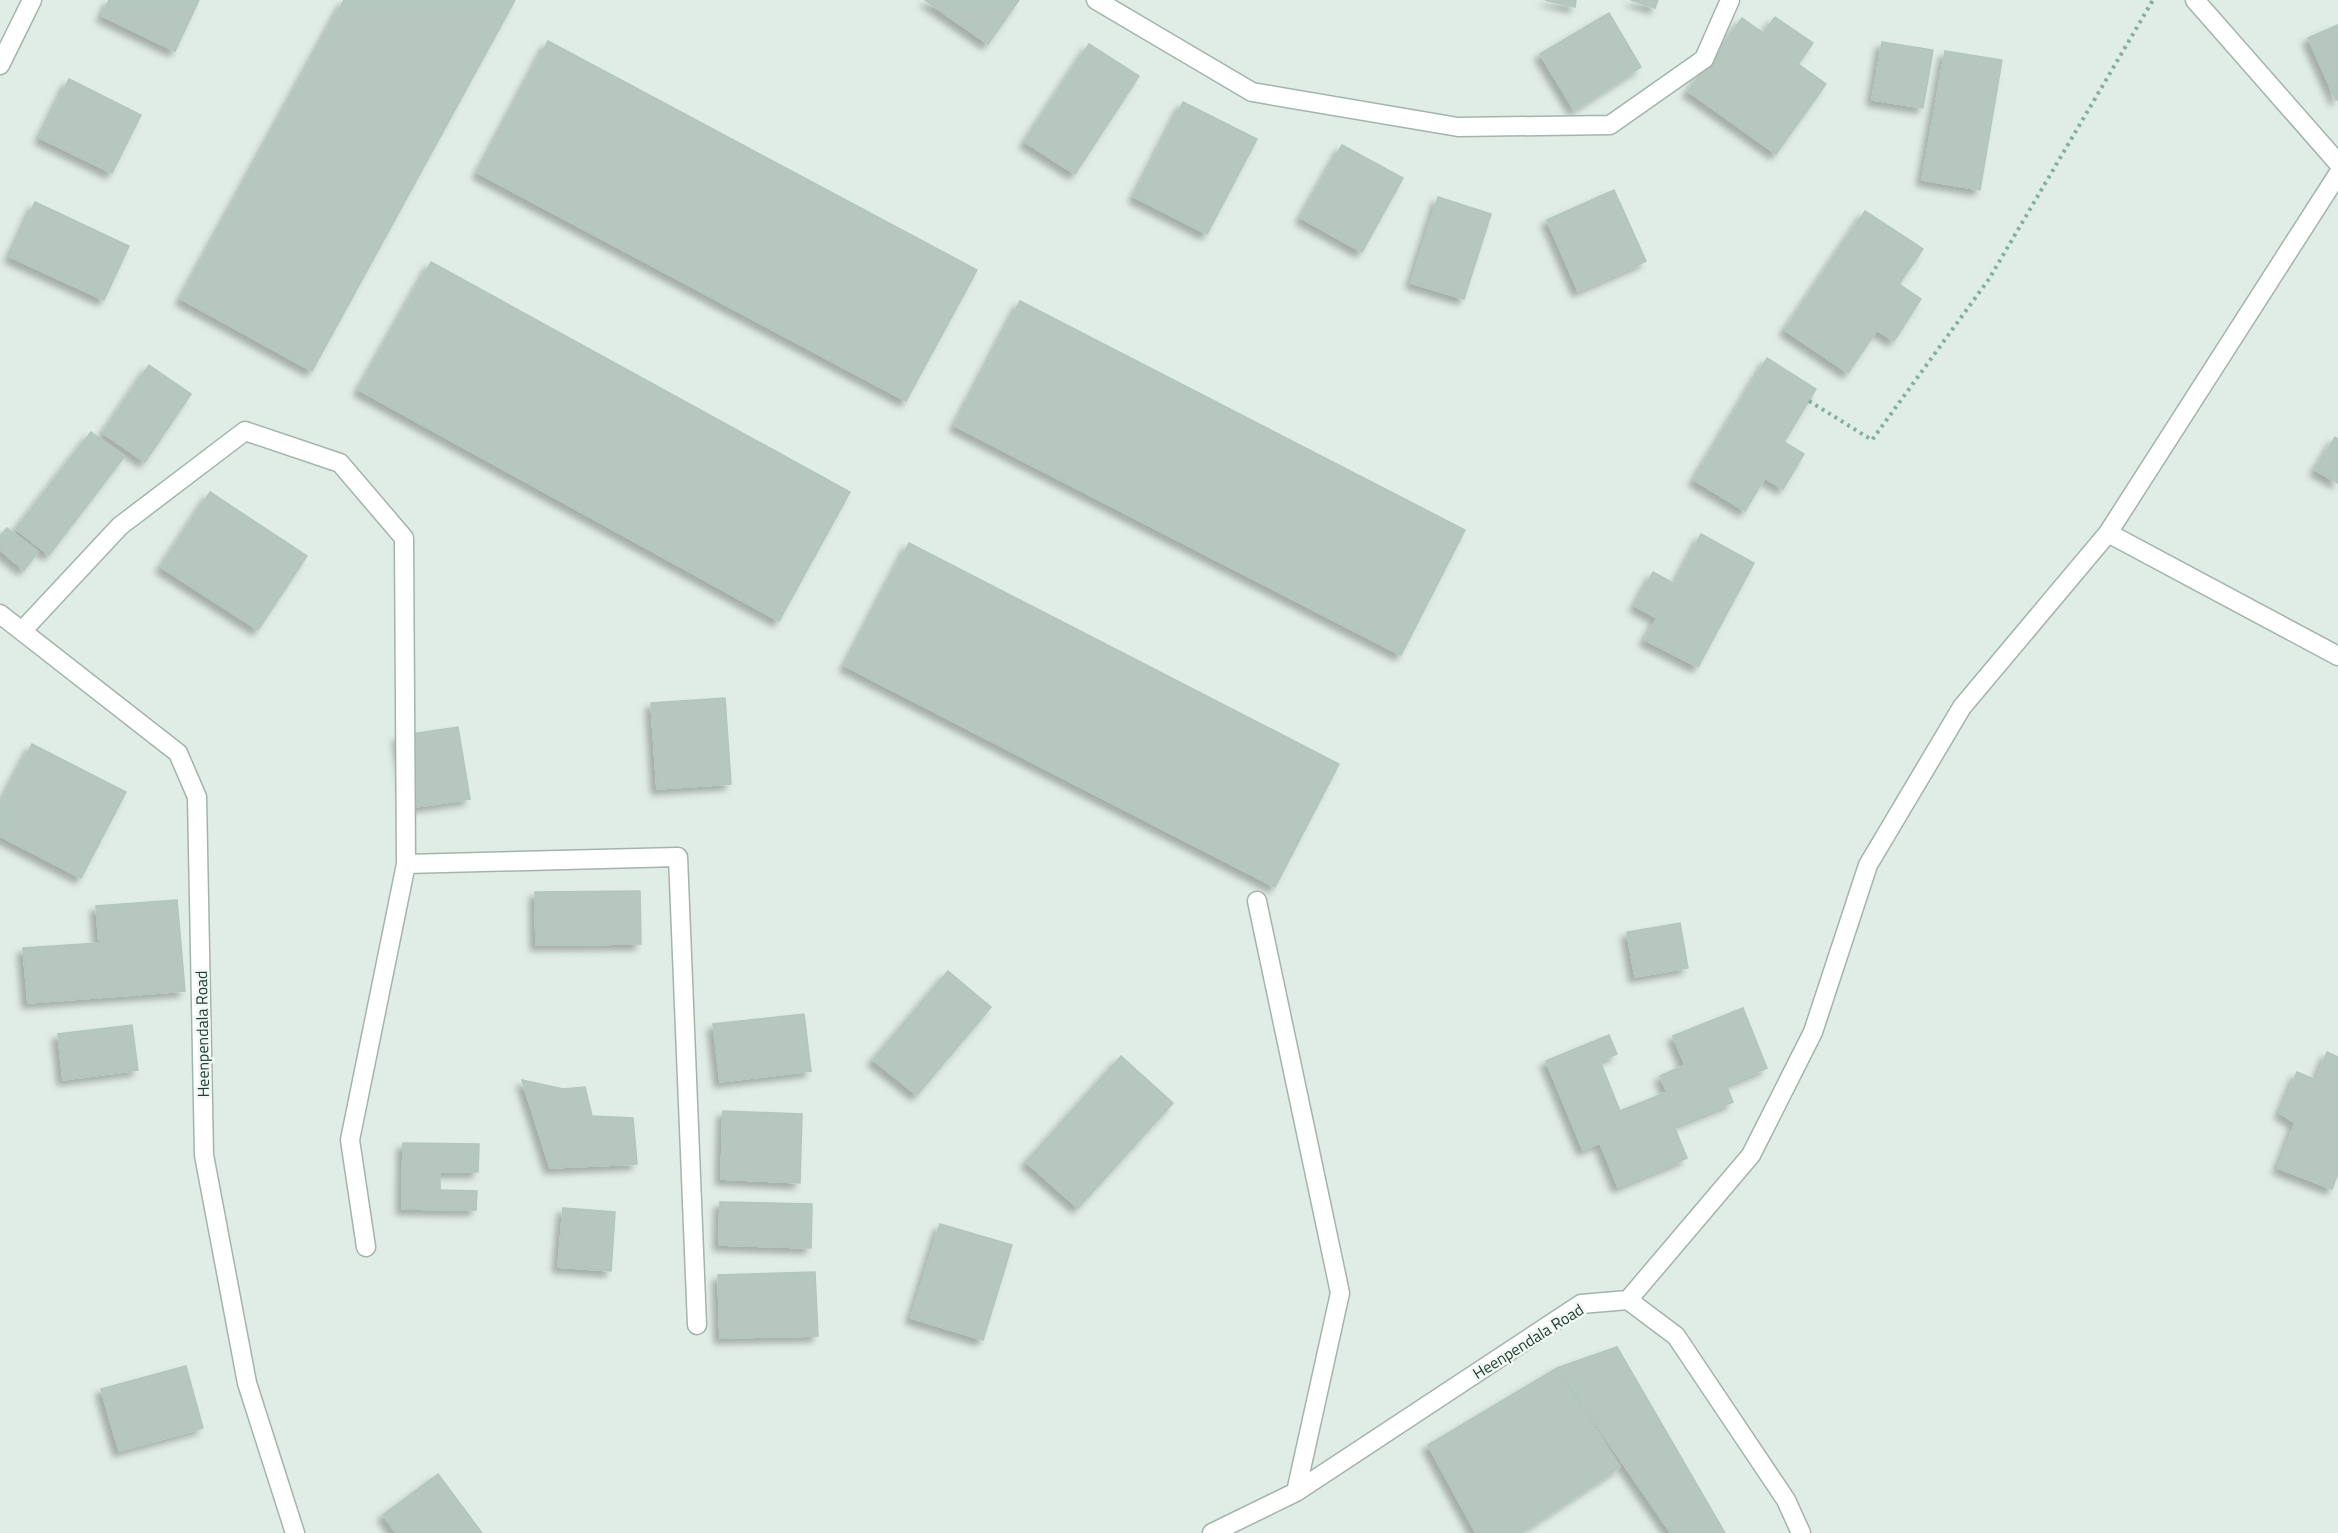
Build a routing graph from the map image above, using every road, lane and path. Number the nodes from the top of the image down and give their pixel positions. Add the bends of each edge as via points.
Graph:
1 (32, 0) edge
2 (1096, 0) edge
3 (1730, 0) edge
4 (2153, 0) edge
5 (2195, 0) edge
6 (0, 65) edge
7 (2338, 163) edge
8 (2338, 174) edge
9 (1809, 400) dead end
10 (2108, 533) junction
11 (0, 614) edge
12 (22, 631) junction
13 (2338, 656) edge
14 (406, 864) junction
15 (1257, 901) dead end
16 (366, 1247) dead end
17 (1628, 1300) junction
18 (697, 1324) dead end
19 (1296, 1492) junction
20 (296, 1533) edge
21 (1212, 1533) edge
22 (1801, 1533) edge

1 - 6 street
2 - 3 street via 1252,92 1458,128 1610,125 1704,59
4 - 9 path via 1989,279 1872,440
5 - 7 street
8 - 10 street
10 - 13 street
10 - 17 street via 1962,707 1868,865 1813,1032 1751,1155
11 - 12 street, Heenpendala Road
12 - 14 street via 120,526 245,431 340,463 404,538
12 - 20 street, Heenpendala Road via 178,753 197,796 204,1155 247,1383
14 - 16 street via 350,1140
14 - 18 street via 678,857
15 - 19 street via 1340,1293
17 - 19 street, Heenpendala Road via 1581,1304
17 - 22 street via 1676,1336 1786,1500
19 - 21 street, Heenpendala Road

